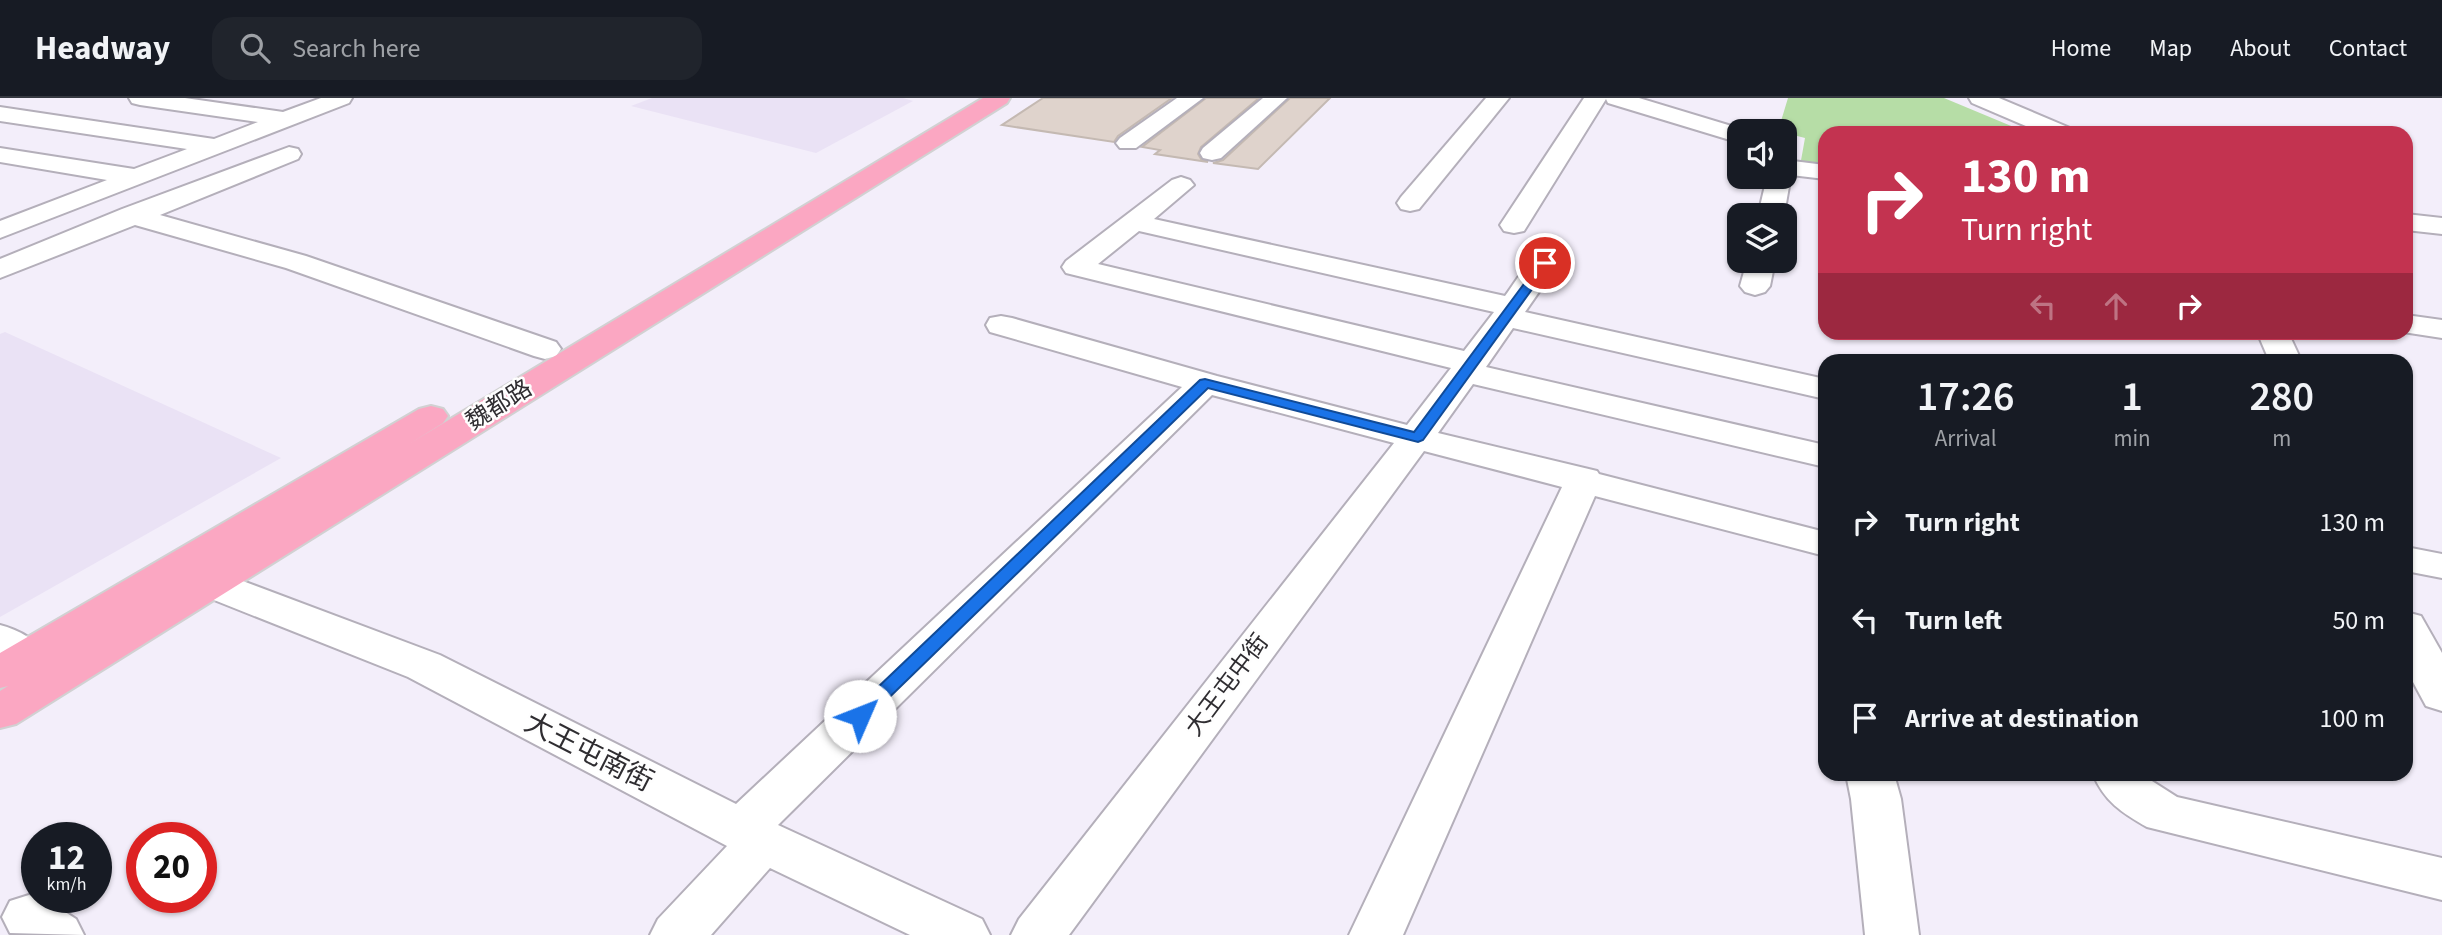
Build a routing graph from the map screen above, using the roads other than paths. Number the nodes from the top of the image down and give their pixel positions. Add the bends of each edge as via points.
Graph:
1 (140, 98) edge
2 (341, 98) edge
3 (965, 98) edge
4 (999, 98) edge
5 (1192, 98) edge
6 (1276, 98) edge
7 (1497, 98) edge
8 (1595, 98) edge
9 (1616, 98) edge
10 (1980, 98) edge
11 (0, 114) edge
12 (285, 120) junction
13 (2046, 126) edge
14 (1727, 132) edge
15 (1128, 143) dead end
16 (216, 146) junction
17 (1212, 153) dead end
18 (289, 154) dead end
19 (0, 155) edge
20 (1797, 168) edge
21 (1818, 171) edge
22 (137, 177) junction
23 (1181, 185) dead end
24 (1410, 203) dead end
25 (0, 204) edge
26 (47, 212) junction
27 (131, 215) junction
28 (1133, 222) junction
29 (2413, 223) edge
30 (1514, 225) dead end
31 (2442, 226) edge
32 (0, 230) edge
33 (1545, 263) dead end
34 (0, 269) edge
35 (1510, 312) junction
36 (2413, 325) edge
37 (1001, 326) dead end
38 (2442, 329) edge
39 (545, 349) junction
40 (1469, 368) junction
41 (1205, 383) junction
42 (1818, 387) edge
43 (1418, 437) junction
44 (1818, 454) edge
45 (1584, 479) junction
46 (1818, 542) edge
47 (2413, 560) edge
48 (2442, 566) edge
49 (209, 583) junction
50 (2413, 639) edge
51 (9, 656) edge
52 (2442, 695) edge
53 (0, 712) edge
54 (1872, 781) edge
55 (2122, 781) edge
56 (752, 835) junction
57 (2442, 879) edge
58 (677, 935) edge
59 (963, 935) edge
60 (1038, 935) edge
61 (1376, 935) edge
62 (1892, 935) edge

1 - 12 street
2 - 12 street
3 - 39 main road, 魏都路
4 - 49 main road, 魏都路
5 - 15 street
6 - 17 street
7 - 24 street
8 - 30 street
9 - 14 street
10 - 13 street
11 - 16 street
12 - 16 street
16 - 22 street
18 - 27 street
19 - 22 street
20 - 21 street
22 - 26 street
23 - 28 street
25 - 26 street
26 - 32 street
27 - 34 street
27 - 39 street via 296,262
28 - 35 street
28 - 40 street via 1076,267
29 - 31 street
33 - 35 street, 大王屯中街
35 - 40 street, 大王屯中街
35 - 42 street
36 - 38 street
37 - 41 street
39 - 51 main road, 魏都路
40 - 43 street, 大王屯中街
40 - 44 street
41 - 43 street
41 - 56 street
43 - 45 street
43 - 60 street, 大王屯中街
45 - 46 street
45 - 61 street
47 - 48 street
49 - 53 main road, 魏都路
49 - 56 street, 大王屯南街 via 424,666
50 - 52 street
54 - 62 street
55 - 57 street via 2141,801 2165,813
56 - 58 street
56 - 59 street, 大王屯南街

